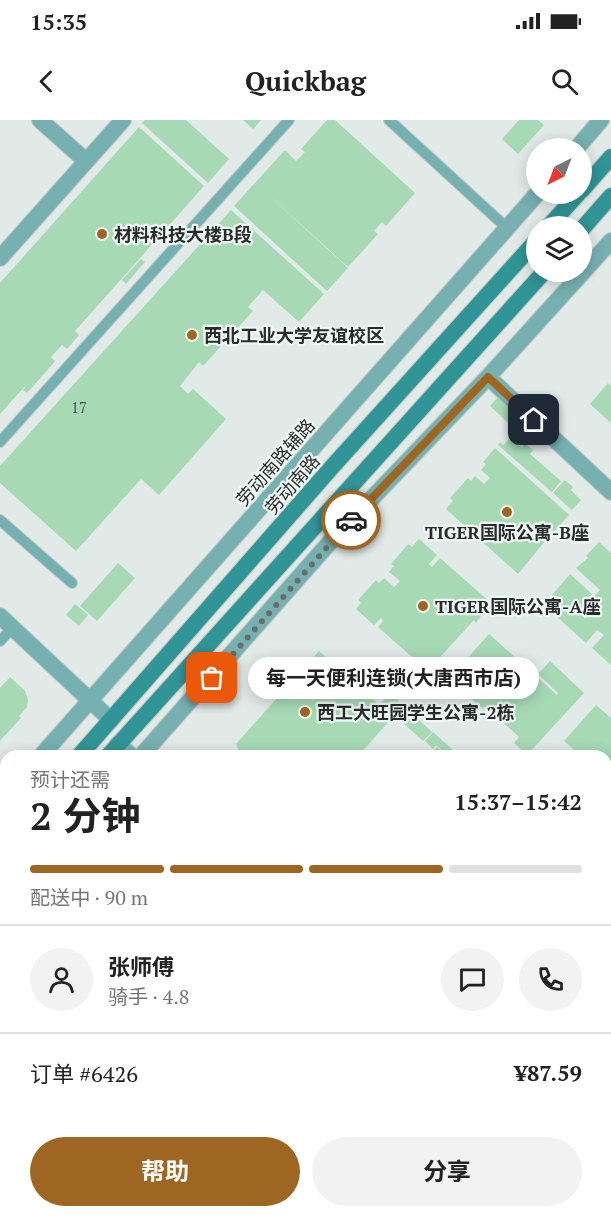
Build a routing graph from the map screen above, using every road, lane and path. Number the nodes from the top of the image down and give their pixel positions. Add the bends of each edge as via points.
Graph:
1 (40, 120) edge
2 (123, 120) edge
3 (289, 120) edge
4 (389, 120) edge
5 (601, 120) edge
6 (586, 138) edge
7 (611, 157) edge
8 (86, 161) junction
9 (592, 179) edge
10 (611, 196) edge
11 (528, 204) edge
12 (570, 204) edge
13 (558, 216) edge
14 (592, 218) edge
15 (507, 228) junction
16 (611, 241) edge
17 (526, 252) edge
18 (0, 258) edge
19 (535, 282) edge
20 (488, 377) junction
21 (0, 442) edge
22 (611, 492) edge
23 (0, 520) edge
24 (72, 583) dead end
25 (6, 622) edge
26 (0, 641) edge
27 (90, 701) junction
28 (111, 720) junction
29 (46, 750) edge
30 (84, 750) edge
31 (113, 750) edge
32 (146, 750) edge

1 - 8 street
2 - 8 street
3 - 21 lane
4 - 15 lane
5 - 6 street
7 - 9 main road
8 - 18 street
10 - 14 main road
11 - 15 street, 劳动南路辅路
12 - 13 main road
15 - 27 street, 劳动南路辅路
16 - 20 street
17 - 28 main road, 劳动南路
19 - 31 main road
20 - 22 street
20 - 32 street via 331,542
23 - 24 lane
25 - 26 lane
25 - 27 street
27 - 28 street
27 - 29 street, 劳动南路辅路
28 - 30 main road, 劳动南路

